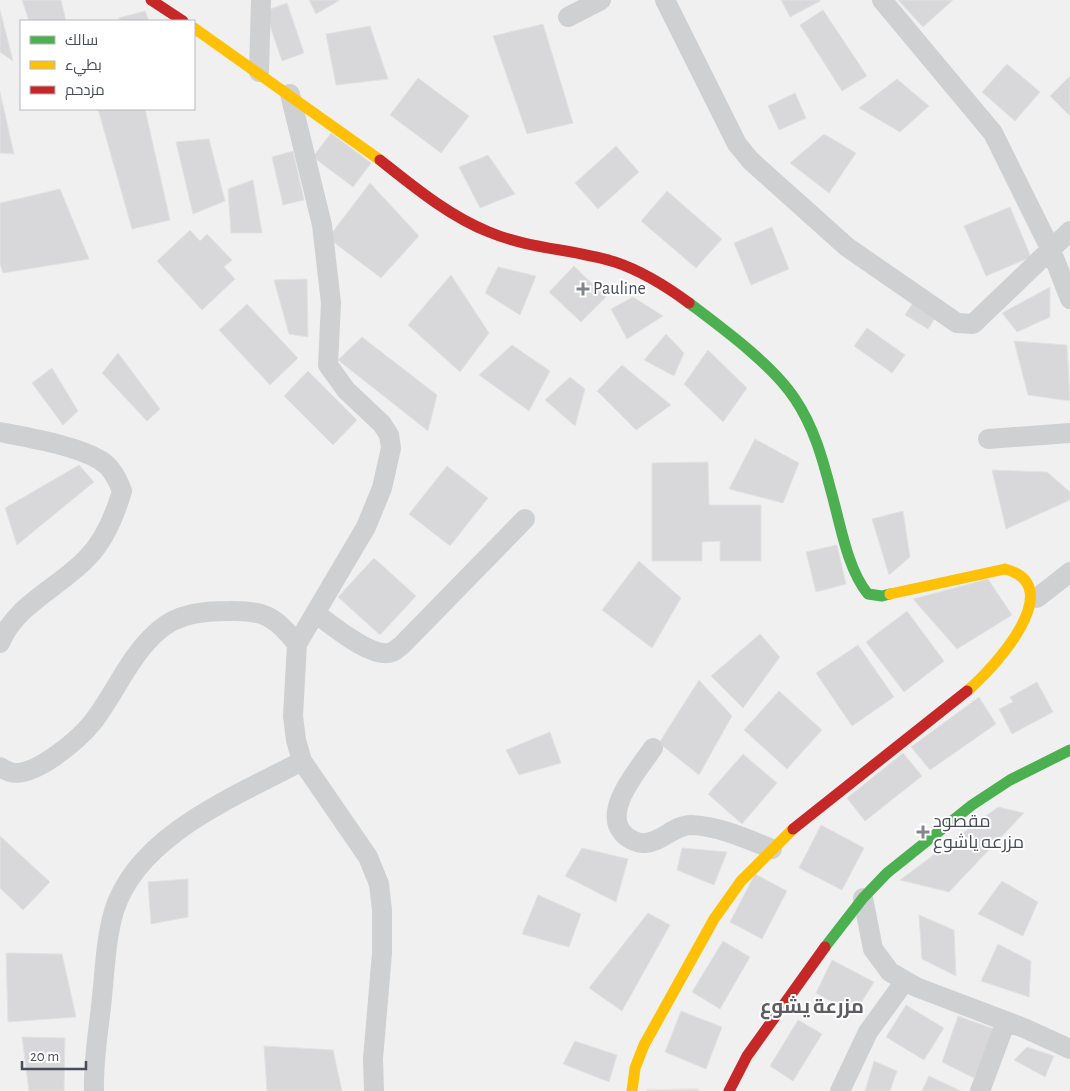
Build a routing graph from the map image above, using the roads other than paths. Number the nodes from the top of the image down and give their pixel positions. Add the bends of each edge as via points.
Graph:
1 (152, 0) edge
2 (261, 0) edge
3 (601, 0) edge
4 (665, 0) edge
5 (882, 0) edge
6 (568, 18) dead end
7 (182, 20) edge
8 (195, 29) edge
9 (259, 72) junction
10 (290, 94) junction
11 (1070, 231) edge
12 (1051, 250) junction
13 (1070, 299) edge
14 (0, 432) edge
15 (1070, 433) edge
16 (988, 439) dead end
17 (524, 519) dead end
18 (1070, 572) edge
19 (1037, 598) junction
20 (315, 614) junction
21 (0, 643) edge
22 (297, 644) junction
23 (653, 748) dead end
24 (1070, 750) edge
25 (302, 761) junction
26 (0, 767) edge
27 (772, 849) junction
28 (863, 898) junction
29 (905, 981) junction
30 (1006, 1021) junction
31 (1070, 1049) edge
32 (94, 1091) edge
33 (374, 1091) edge
34 (632, 1091) edge
35 (728, 1091) edge
36 (840, 1091) edge
37 (980, 1091) edge

1 - 7 street
2 - 9 street
3 - 6 street
4 - 12 street via 737,144 751,161 847,247 947,317 962,325 973,324
5 - 12 street via 993,133
8 - 9 street
9 - 10 street
10 - 19 street via 471,224 496,236 617,262 645,274 748,351 800,404 821,460 855,577 868,594 882,596 1005,569 1017,570 1029,578
10 - 20 street via 322,226 331,303 328,365 346,390 382,424 389,435 391,448 382,488 366,527
11 - 12 street
12 - 13 street
14 - 21 street via 61,446 101,460 113,472 122,491 105,535 87,558 15,620
15 - 16 street
17 - 20 street via 402,645 391,652 380,653 364,647
18 - 19 street
19 - 27 street via 1031,619 1007,652 973,688 792,829
20 - 22 street
22 - 25 street via 294,716
22 - 26 street via 273,618 244,610 189,614 158,631 135,657 92,724 69,746 29,771 11,773
23 - 27 street via 618,802 618,827 625,836 643,844 656,842 684,826 692,825 734,834
24 - 28 street via 1010,780 956,816 887,873
25 - 32 street via 182,828 155,849 126,883 114,910 107,943 93,1066
25 - 33 street via 368,857 379,884 382,953 373,1059
27 - 34 street via 740,882 703,939 651,1032 636,1066
28 - 29 street via 877,955 890,972
28 - 35 street via 804,974 747,1056
29 - 30 street
29 - 36 street via 868,1032
30 - 31 street
30 - 37 street

